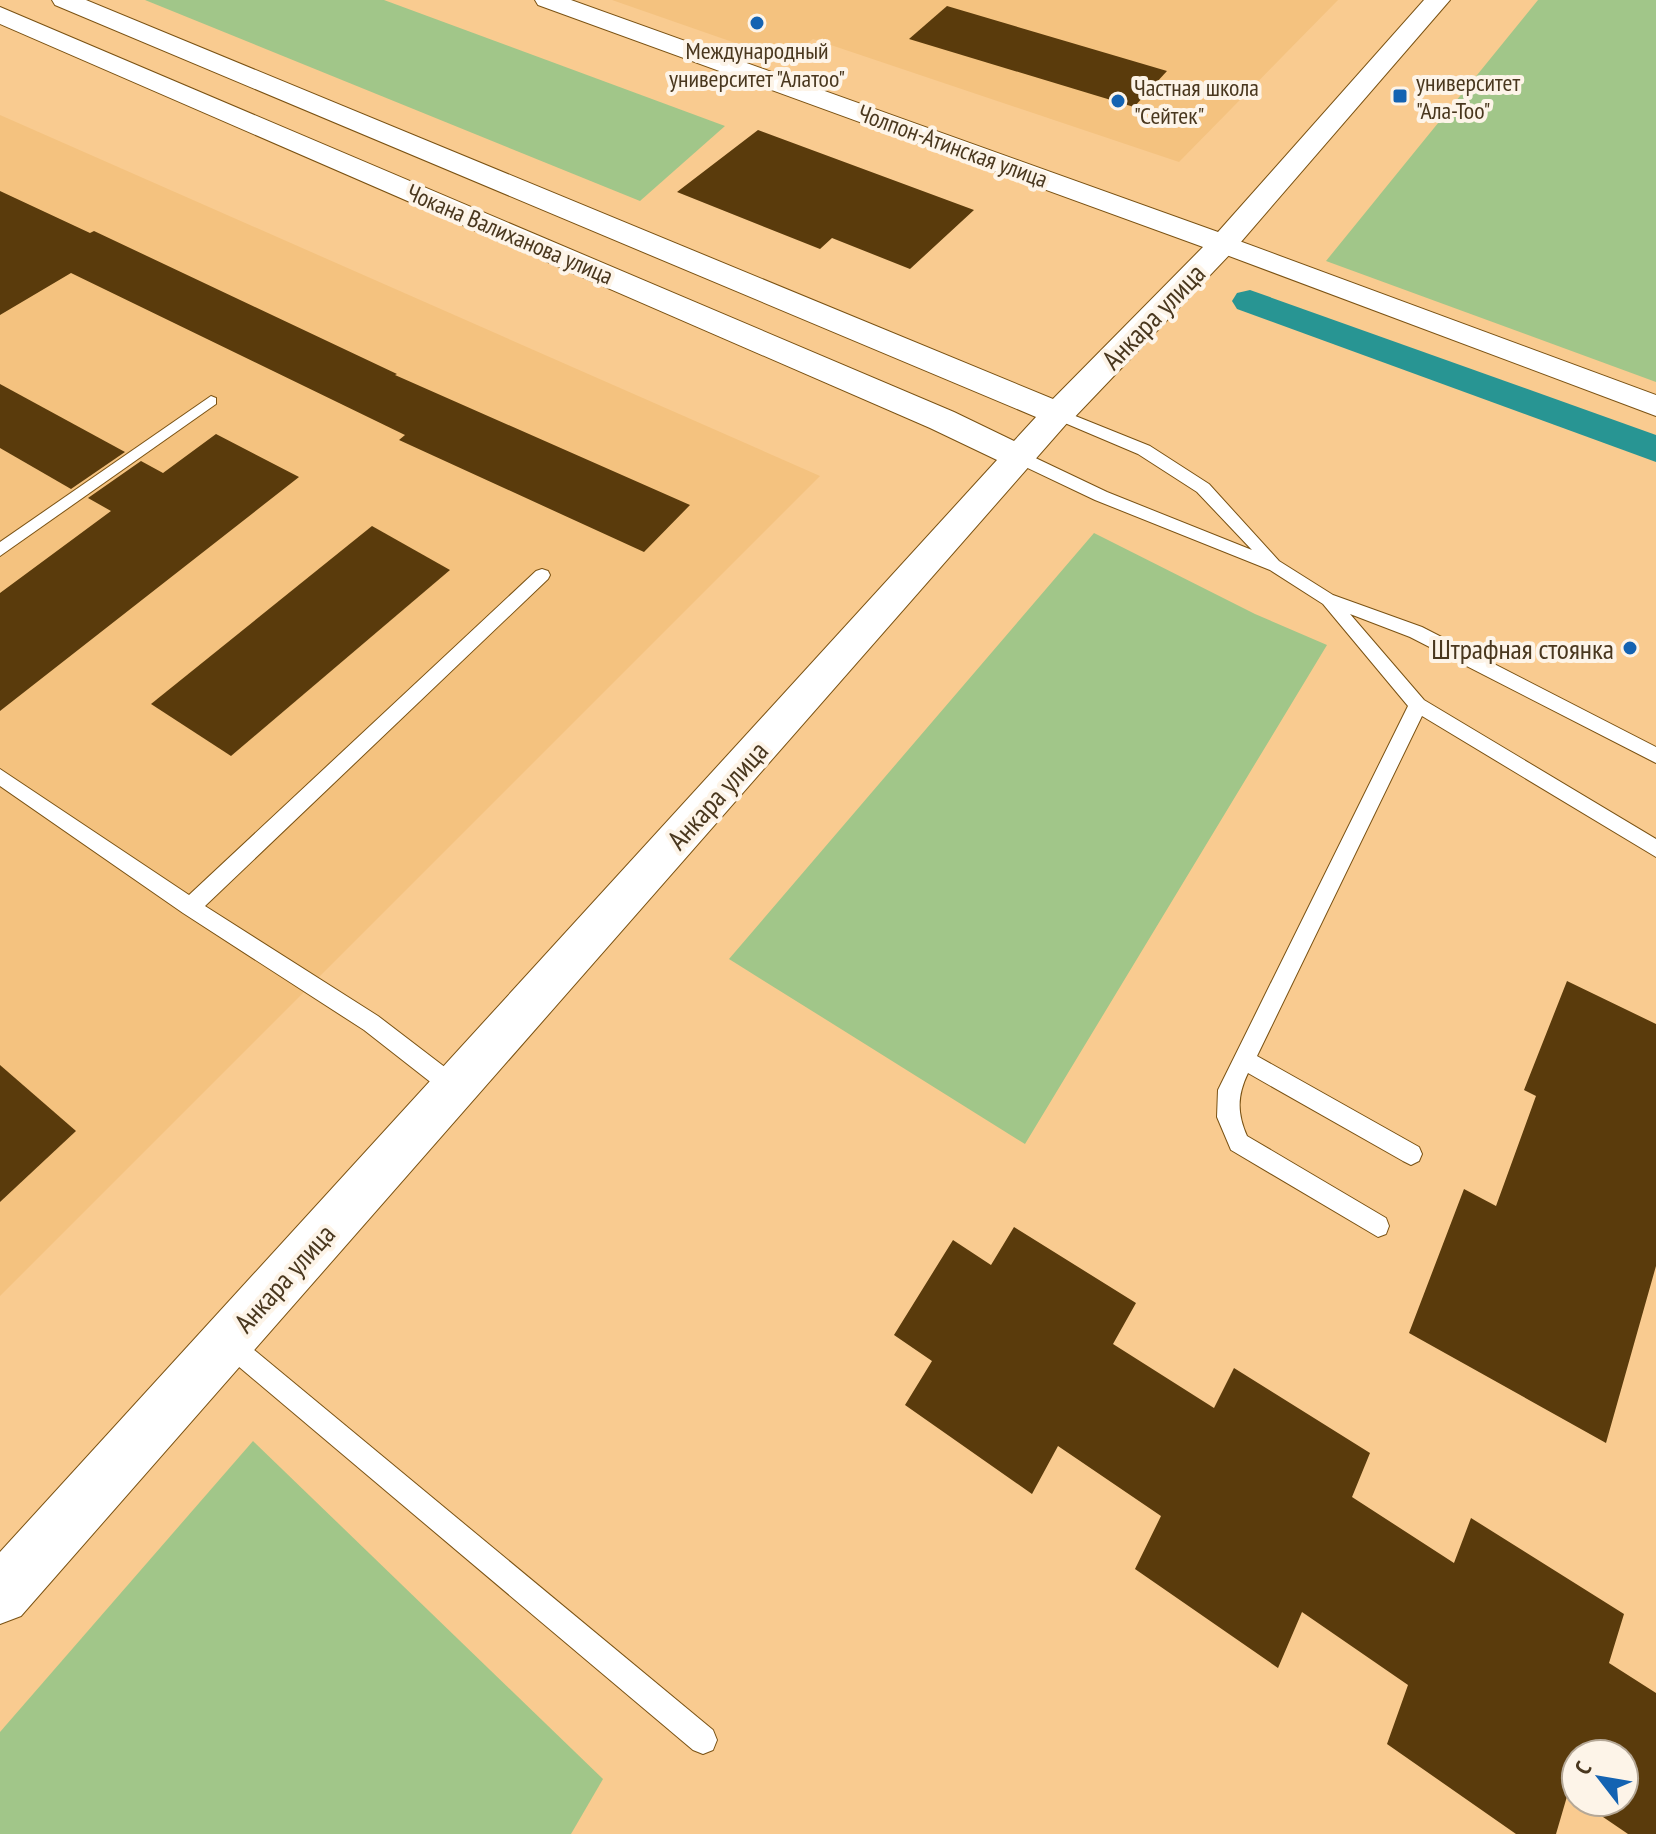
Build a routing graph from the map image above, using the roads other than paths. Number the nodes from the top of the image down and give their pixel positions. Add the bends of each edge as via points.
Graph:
1 (64, 0) edge
2 (547, 0) edge
3 (1438, 0) edge
4 (0, 15) edge
5 (125, 25) junction
6 (80, 49) junction
7 (1223, 244) junction
8 (211, 401) dead end
9 (1656, 406) edge
10 (1058, 414) junction
11 (1019, 457) junction
12 (0, 550) edge
13 (1276, 566) junction
14 (542, 575) dead end
15 (1327, 599) junction
16 (1418, 705) junction
17 (1656, 756) edge
18 (0, 776) edge
19 (1656, 849) edge
20 (190, 907) junction
21 (1246, 1061) junction
22 (455, 1088) junction
23 (1411, 1154) dead end
24 (1378, 1226) dead end
25 (227, 1342) junction
26 (0, 1595) edge
27 (703, 1740) dead end

1 - 5 main road, Чокана Валиханова улица
2 - 7 main road, Чолпон-Атинская улица
3 - 7 main road, Анкара улица
4 - 6 main road, Чокана Валиханова улица
5 - 6 main road
5 - 10 main road, Чокана Валиханова улица
6 - 11 main road, Чокана Валиханова улица
7 - 9 street
7 - 10 main road, Анкара улица
8 - 12 lane
10 - 11 main road, Анкара улица
10 - 13 lane via 1144,450 1203,488
11 - 13 lane
11 - 22 main road, Анкара улица
13 - 15 lane
14 - 20 lane
15 - 16 lane
15 - 17 lane via 1416,632
16 - 19 lane
16 - 21 lane
18 - 20 lane
20 - 22 lane via 371,1023
21 - 23 lane
21 - 24 lane via 1229,1090 1228,1117 1239,1143
22 - 25 main road, Анкара улица
25 - 26 main road, Анкара улица
25 - 27 lane

